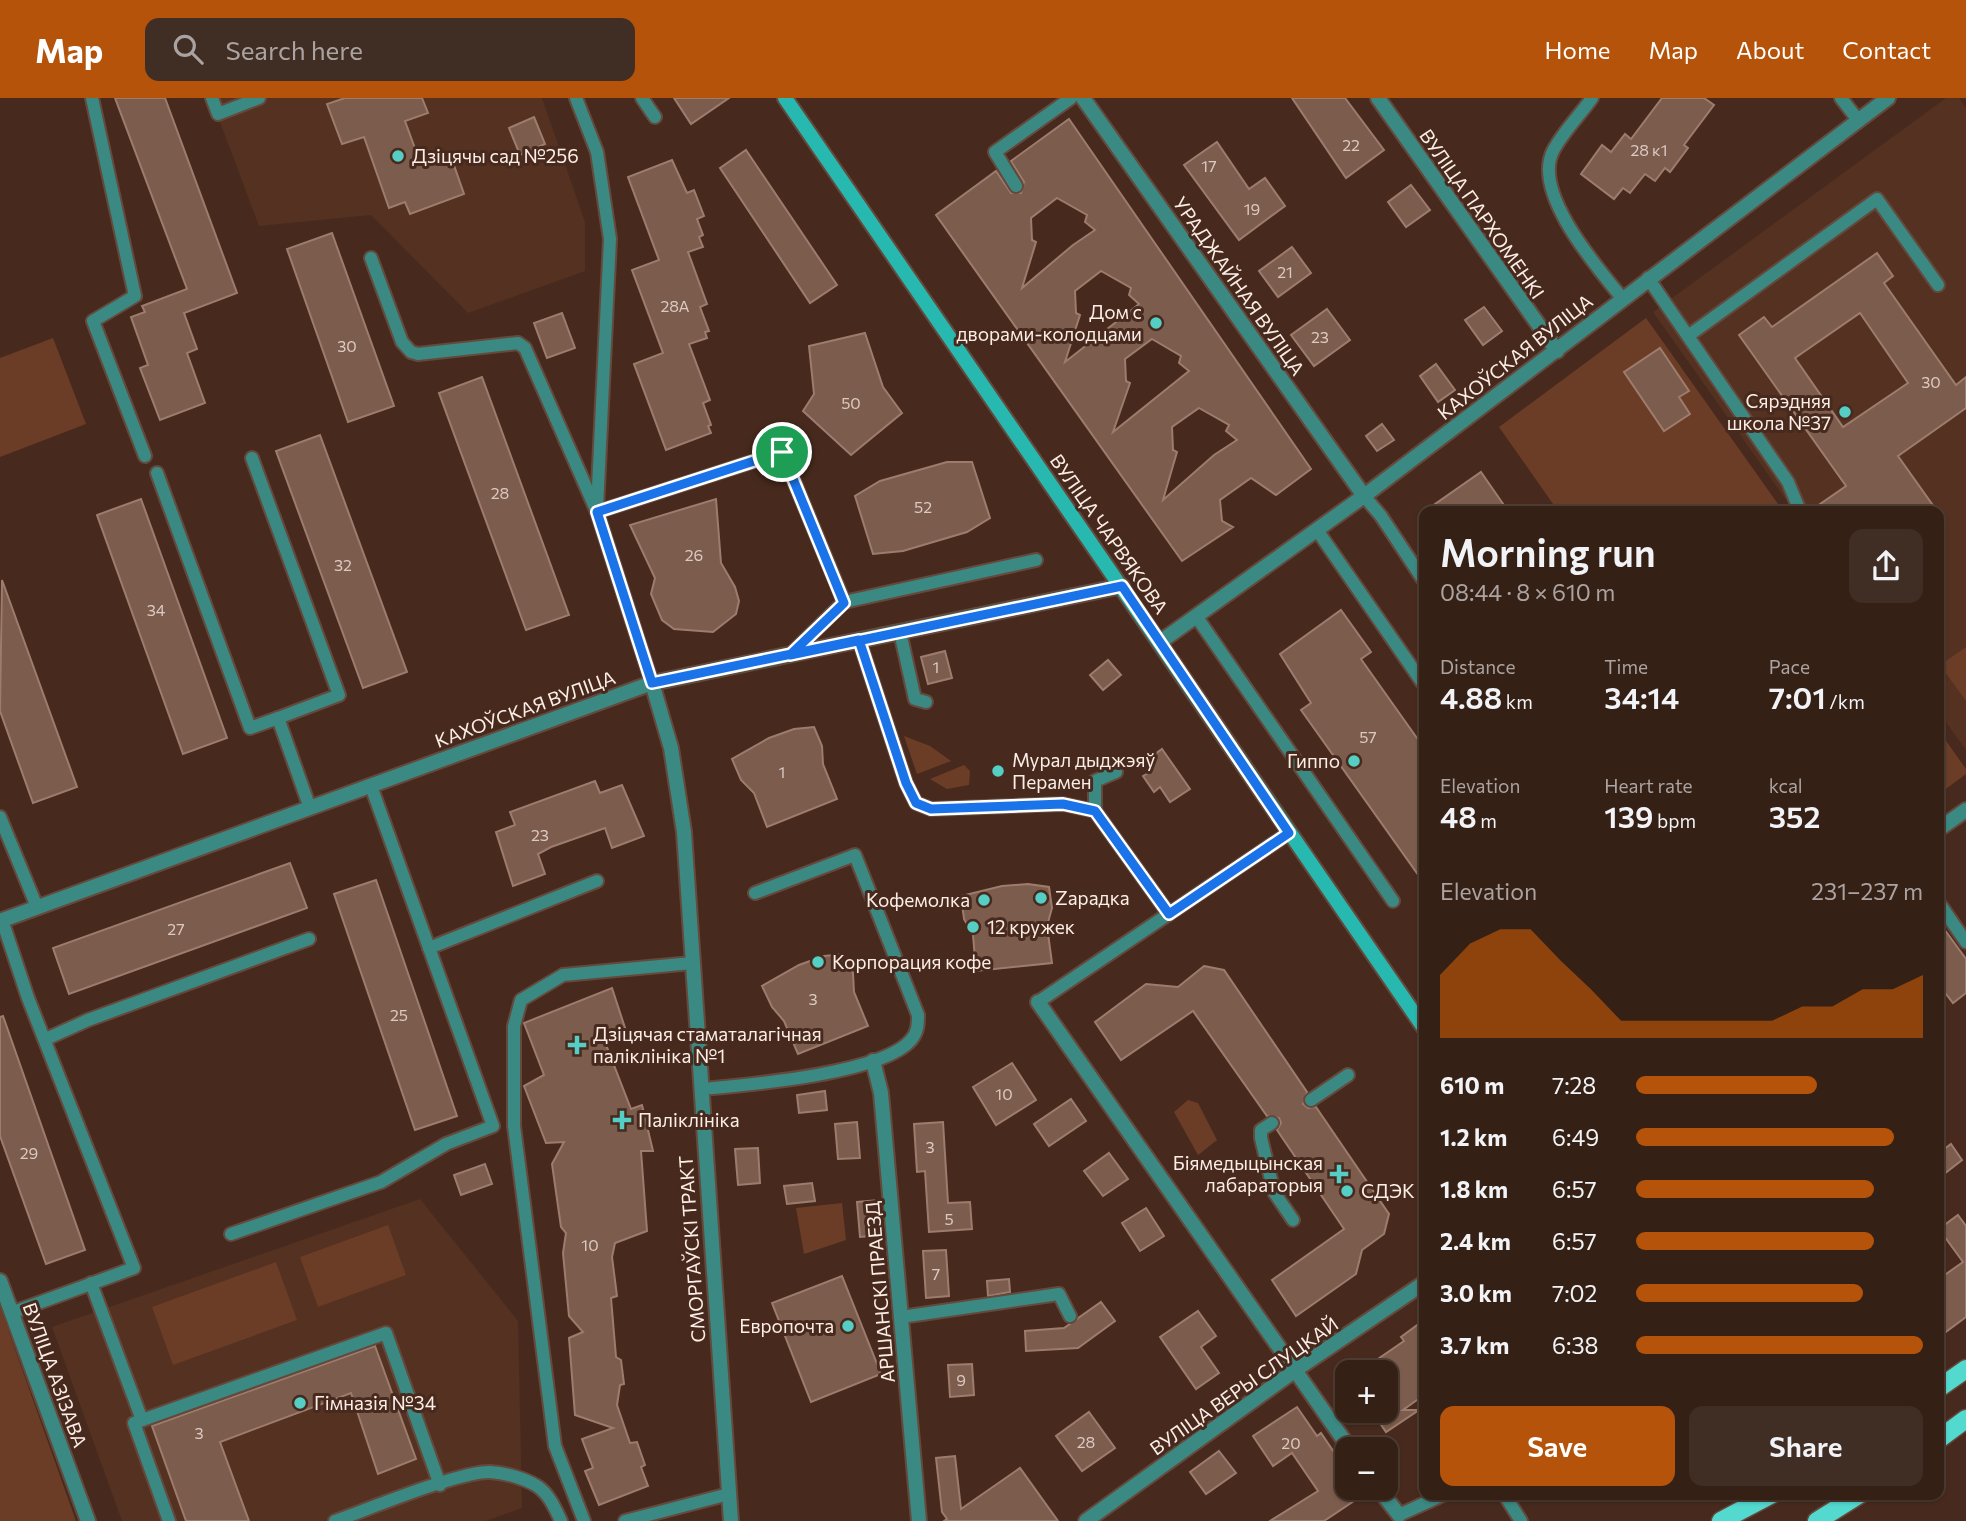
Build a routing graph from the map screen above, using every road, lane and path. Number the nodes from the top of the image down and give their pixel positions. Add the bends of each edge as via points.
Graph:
1 (92, 98) edge
2 (212, 98) edge
3 (259, 98) edge
4 (576, 98) edge
5 (642, 98) edge
6 (785, 98) edge
7 (1071, 98) edge
8 (1083, 98) edge
9 (1378, 98) edge
10 (1592, 98) edge
11 (1841, 98) edge
12 (1888, 98) edge
13 (655, 117) dead end
14 (1858, 120) junction
15 (1016, 187) dead end
16 (371, 258) dead end
17 (1648, 278) junction
18 (1938, 285) dead end
19 (1622, 298) junction
20 (1688, 337) junction
21 (1557, 351) junction
22 (145, 456) dead end
23 (252, 458) dead end
24 (157, 473) dead end
25 (1364, 496) junction
26 (1798, 506) edge
27 (597, 512) junction
28 (1317, 530) junction
29 (1036, 559) dead end
30 (1419, 573) edge
31 (1122, 586) junction
32 (844, 603) junction
33 (1196, 616) junction
34 (900, 632) junction
35 (859, 640) junction
36 (1160, 642) junction
37 (790, 655) junction
38 (1419, 678) edge
39 (652, 683) junction
40 (926, 702) dead end
41 (278, 718) junction
42 (1116, 772) dead end
43 (371, 786) junction
44 (310, 808) junction
45 (1966, 810) edge
46 (1095, 811) junction
47 (0, 817) edge
48 (1944, 826) edge
49 (1289, 833) junction
50 (597, 881) dead end
51 (755, 893) dead end
52 (1393, 901) dead end
53 (37, 907) junction
54 (1944, 910) edge
55 (1169, 914) junction
56 (1, 920) edge
57 (309, 939) dead end
58 (1966, 942) edge
59 (429, 948) junction
60 (692, 963) junction
61 (1038, 1002) joint
62 (1419, 1021) edge
63 (46, 1039) junction
64 (873, 1061) junction
65 (1348, 1075) dead end
66 (702, 1089) junction
67 (1311, 1100) dead end
68 (1272, 1123) dead end
69 (1293, 1220) dead end
70 (232, 1234) dead end
71 (0, 1281) edge
72 (91, 1283) junction
73 (1419, 1286) edge
74 (11, 1313) junction
75 (1070, 1316) dead end
76 (901, 1317) junction
77 (1966, 1369) edge
78 (1294, 1371) junction
79 (1944, 1384) edge
80 (1966, 1419) edge
81 (142, 1420) junction
82 (1944, 1435) edge
83 (1341, 1437) edge
84 (440, 1485) junction
85 (729, 1494) junction
86 (1387, 1500) edge
87 (1432, 1500) edge
88 (1508, 1500) edge
89 (1850, 1500) edge
90 (1751, 1508) edge
91 (1399, 1515) joint
92 (88, 1521) edge
93 (169, 1521) edge
94 (335, 1521) edge
95 (561, 1521) edge
96 (583, 1521) edge
97 (625, 1521) edge
98 (731, 1521) edge
99 (919, 1521) edge
100 (1086, 1521) edge
101 (1521, 1521) edge
102 (1721, 1521) edge
103 (1817, 1521) edge

1 - 22 lane via 135,296 93,321
2 - 3 lane via 218,114
4 - 27 lane via 597,152 610,239
5 - 13 lane
6 - 31 main road, ВУЛІЦА ЧАРВЯКОВА
7 - 15 lane via 995,152
8 - 25 street, УРАДЖАЙНАЯ ВУЛІЦА
9 - 21 street, ВУЛІЦА ПАРХОМЕНКІ
10 - 19 lane via 1553,152 1551,188 1561,213
11 - 14 lane
12 - 14 street, КАХОЎСКАЯ ВУЛІЦА
14 - 17 street, КАХОЎСКАЯ ВУЛІЦА
16 - 27 lane via 402,342 411,352 518,343 525,348
17 - 19 street, КАХОЎСКАЯ ВУЛІЦА
17 - 20 lane
18 - 20 lane via 1877,199
19 - 21 street, КАХОЎСКАЯ ВУЛІЦА
20 - 26 lane via 1788,482
21 - 25 street, КАХОЎСКАЯ ВУЛІЦА
23 - 41 lane via 339,695
24 - 41 lane via 250,729
25 - 28 street, КАХОЎСКАЯ ВУЛІЦА
25 - 30 lane
27 - 32 lane via 782,452
27 - 39 lane
28 - 33 street, КАХОЎСКАЯ ВУЛІЦА
28 - 38 lane
29 - 32 lane
31 - 34 street, КАХОЎСКАЯ ВУЛІЦА
31 - 36 main road, ВУЛІЦА ЧАРВЯКОВА
32 - 37 lane
33 - 36 street, КАХОЎСКАЯ ВУЛІЦА
33 - 52 lane
34 - 35 street, КАХОЎСКАЯ ВУЛІЦА
34 - 40 lane via 915,699
35 - 37 street, КАХОЎСКАЯ ВУЛІЦА
35 - 46 lane via 906,783 921,806 937,810 1063,804
36 - 49 main road, ВУЛІЦА ЧАРВЯКОВА
37 - 39 street, КАХОЎСКАЯ ВУЛІЦА
39 - 43 street, КАХОЎСКАЯ ВУЛІЦА
39 - 60 street, СМОРГАЎСКІ ТРАКТ via 678,783
41 - 44 lane
42 - 46 lane via 1095,781
43 - 44 street, КАХОЎСКАЯ ВУЛІЦА
43 - 59 lane
44 - 53 street, КАХОЎСКАЯ ВУЛІЦА
45 - 48 street
46 - 55 lane
47 - 53 lane
49 - 55 lane
49 - 62 main road, ВУЛІЦА ЧАРВЯКОВА
50 - 59 lane
51 - 64 lane via 855,855 918,1014 911,1042
53 - 56 street, КАХОЎСКАЯ ВУЛІЦА
54 - 58 lane
55 - 61 lane
56 - 63 lane
57 - 63 lane
59 - 70 lane via 493,1126 446,1144 381,1182
60 - 66 street, СМОРГАЎСКІ ТРАКТ
60 - 96 lane via 563,975 521,1000 514,1026 514,1126 555,1446
61 - 78 street
63 - 72 lane via 134,1268
64 - 66 lane via 798,1080
64 - 76 street, АРШАНСКІ ПРАЕЗД via 881,1093
65 - 67 lane
66 - 85 street, СМОРГАЎСКІ ТРАКТ
68 - 69 lane via 1261,1130 1261,1138 1274,1192
71 - 74 street, ВУЛІЦА АЗІЗАВА via 15,1325
72 - 74 lane
72 - 81 lane
73 - 78 street, ВУЛІЦА ВЕРЫ СЛУЦКАЙ
74 - 92 street, ВУЛІЦА АЗІЗАВА
75 - 76 lane via 1059,1294
76 - 99 street, АРШАНСКІ ПРАЕЗД
77 - 79 main road
78 - 83 street
78 - 100 street, ВУЛІЦА ВЕРЫ СЛУЦКАЙ
80 - 82 main road
81 - 84 lane via 386,1333
81 - 93 lane via 134,1423
84 - 94 lane
84 - 95 lane via 489,1472 521,1478 550,1499
85 - 97 lane
85 - 98 street, СМОРГАЎСКІ ТРАКТ
86 - 91 street
87 - 91 lane
88 - 101 lane
89 - 103 main road
90 - 102 main road

